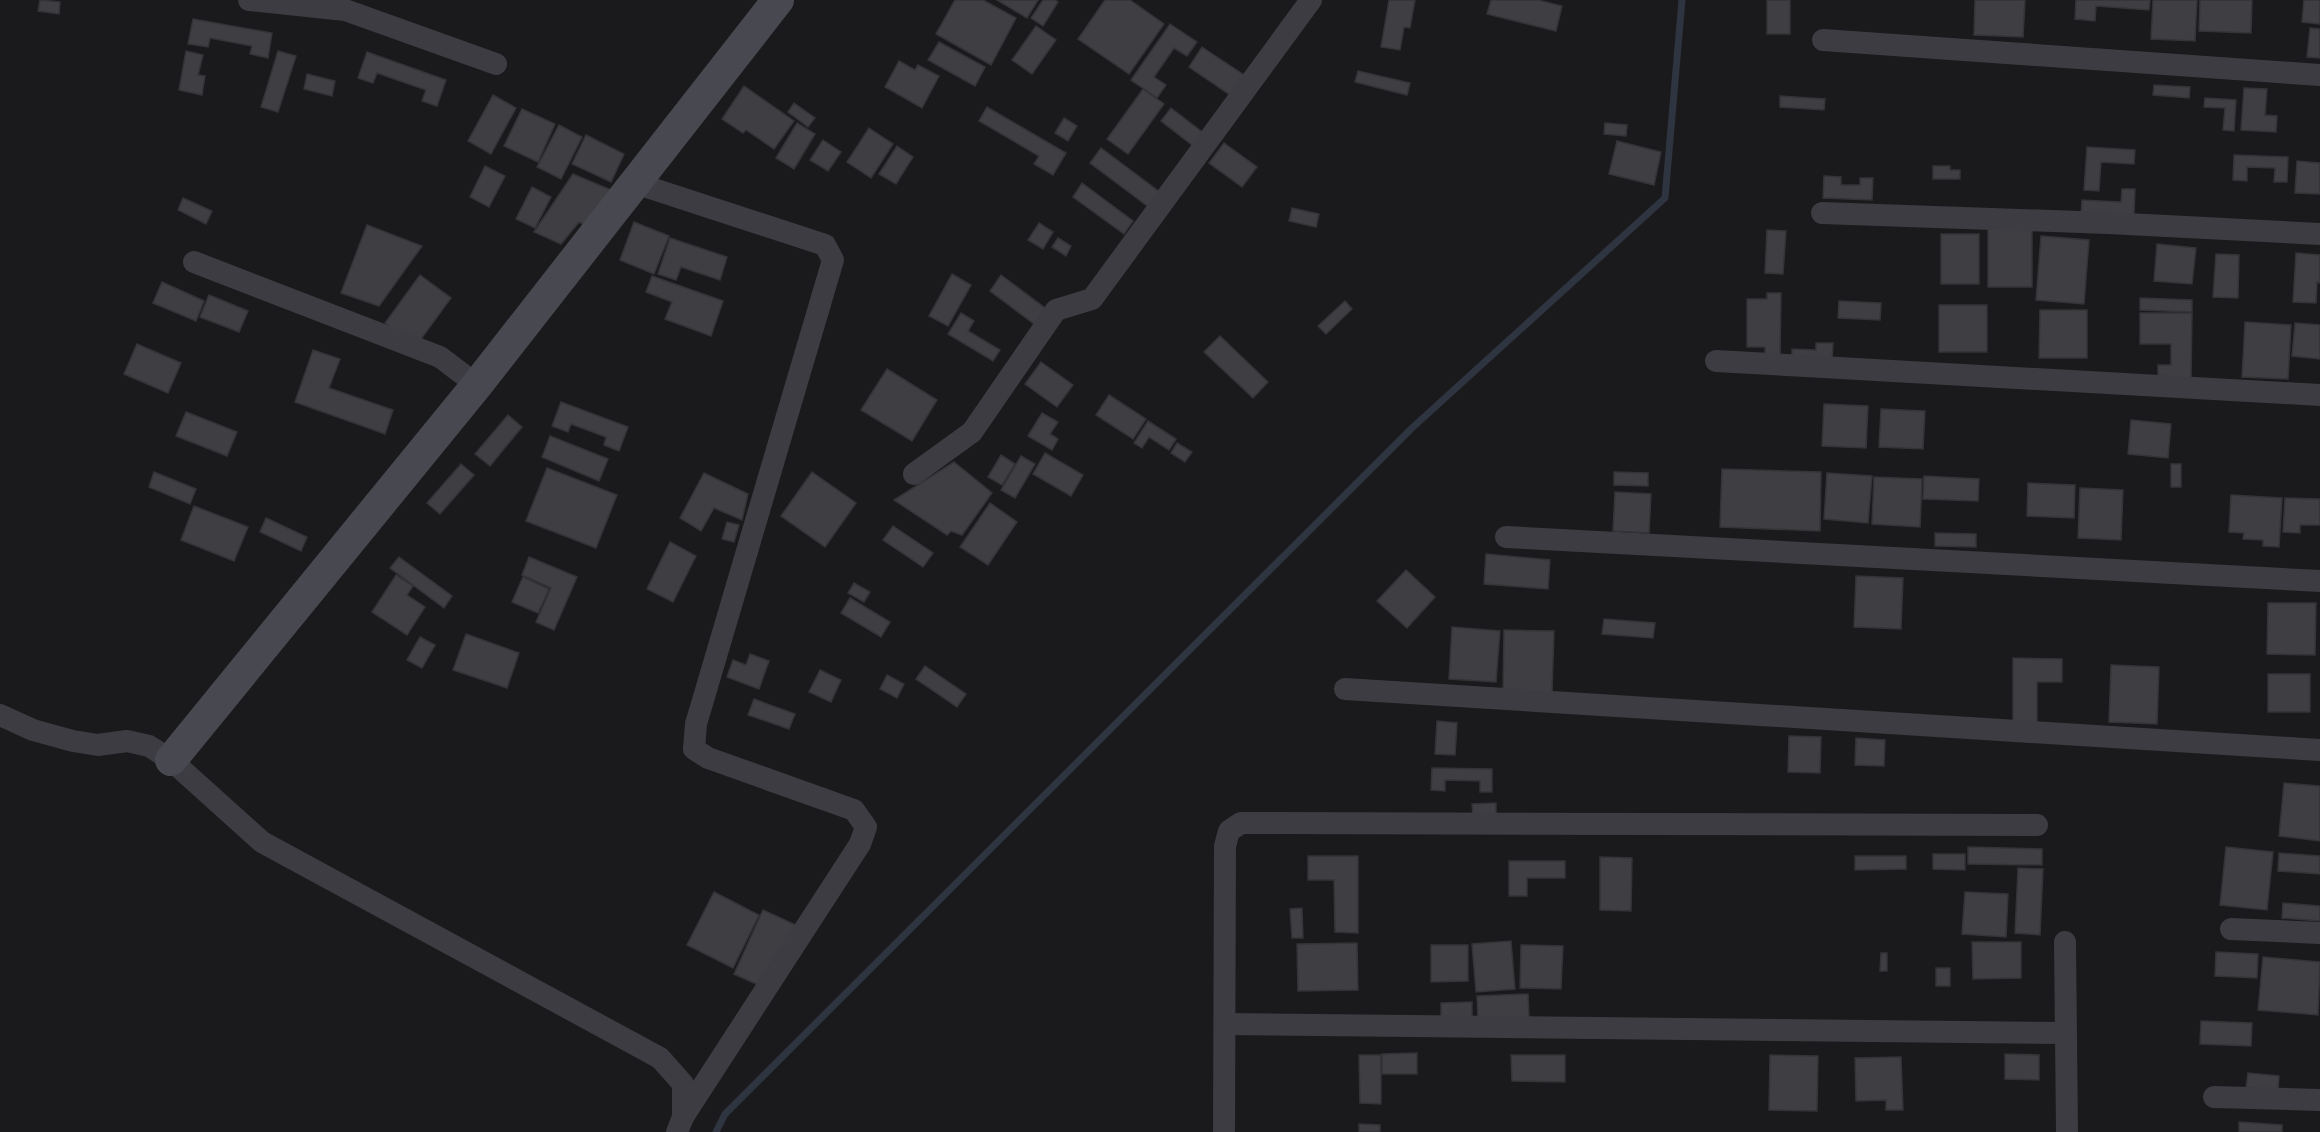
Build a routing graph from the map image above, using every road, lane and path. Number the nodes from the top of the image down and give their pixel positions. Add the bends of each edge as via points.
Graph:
1 (249, 0) edge
2 (778, 0) edge
3 (1311, 0) edge
4 (1823, 40) dead end
5 (496, 64) dead end
6 (2320, 75) edge
7 (635, 183) junction
8 (1822, 213) dead end
9 (2320, 234) edge
10 (194, 262) dead end
11 (1716, 362) dead end
12 (477, 385) junction
13 (2320, 395) edge
14 (914, 474) dead end
15 (1506, 537) dead end
16 (2320, 581) edge
17 (1345, 689) dead end
18 (0, 715) edge
19 (2320, 750) edge
20 (171, 759) junction
21 (2037, 825) dead end
22 (2231, 929) dead end
23 (2320, 933) edge
24 (2065, 942) dead end
25 (1225, 1024) junction
26 (2066, 1033) junction
27 (2214, 1097) dead end
28 (2320, 1100) edge
29 (680, 1125) edge
30 (1224, 1132) edge
31 (2067, 1132) edge

1 - 5 street via 345,10
2 - 7 street
3 - 14 street via 1092,299 1056,310 972,432
4 - 6 street
7 - 12 street
7 - 29 street via 825,245 833,260 696,724 694,749 708,758 854,810 866,827 860,844
8 - 9 street
10 - 12 street via 440,357
11 - 13 street
12 - 20 street
15 - 16 street
17 - 19 street
18 - 20 street via 33,730 73,741 98,745 127,741 149,746
20 - 29 street via 262,842 660,1058 683,1084
21 - 25 street via 1241,823 1230,831 1225,846
22 - 23 street
24 - 26 street
25 - 26 street
25 - 30 street
26 - 31 street
27 - 28 street

